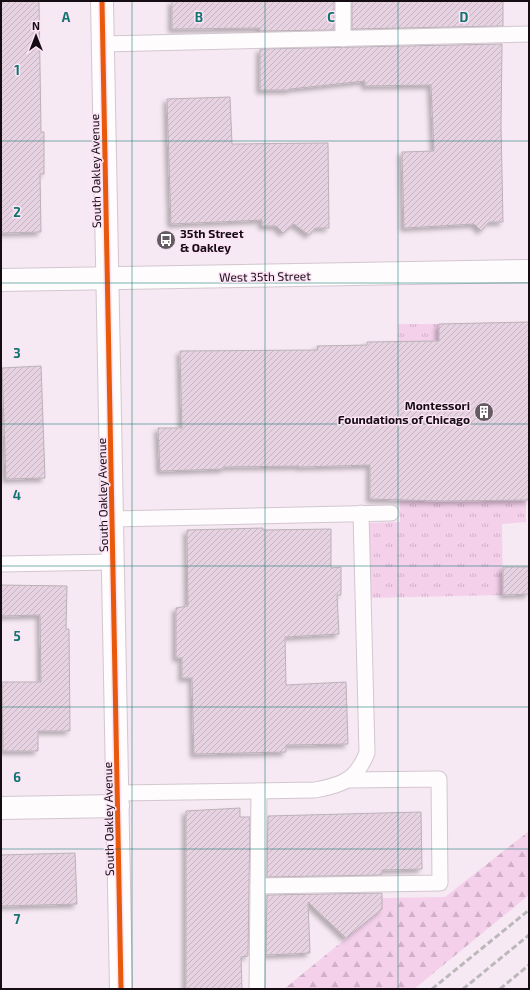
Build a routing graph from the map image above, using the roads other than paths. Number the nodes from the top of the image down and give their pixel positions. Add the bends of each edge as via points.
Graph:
1 (102, 1) edge
2 (343, 1) edge
3 (529, 34) edge
4 (343, 39) junction
5 (103, 44) junction
6 (529, 271) edge
7 (107, 278) junction
8 (1, 280) edge
9 (361, 513) junction
10 (391, 513) dead end
11 (112, 519) junction
12 (113, 562) junction
13 (1, 564) edge
14 (347, 780) junction
15 (259, 791) junction
16 (118, 800) junction
17 (1, 808) edge
18 (258, 886) junction
19 (121, 989) edge
20 (257, 989) edge

1 - 5 street, South Oakley Avenue
2 - 4 lane
3 - 4 lane
4 - 5 lane
5 - 7 street, South Oakley Avenue
6 - 7 street, West 35th Street
7 - 8 street, West 35th Street
7 - 11 street, South Oakley Avenue
9 - 10 lane
9 - 11 lane
9 - 14 lane via 366,753 361,768
11 - 12 street, South Oakley Avenue
12 - 13 lane
12 - 16 street, South Oakley Avenue
14 - 15 lane via 316,790
14 - 18 lane via 439,779 440,883
15 - 16 lane
15 - 18 lane
16 - 17 street
16 - 19 street, South Oakley Avenue
18 - 20 lane

